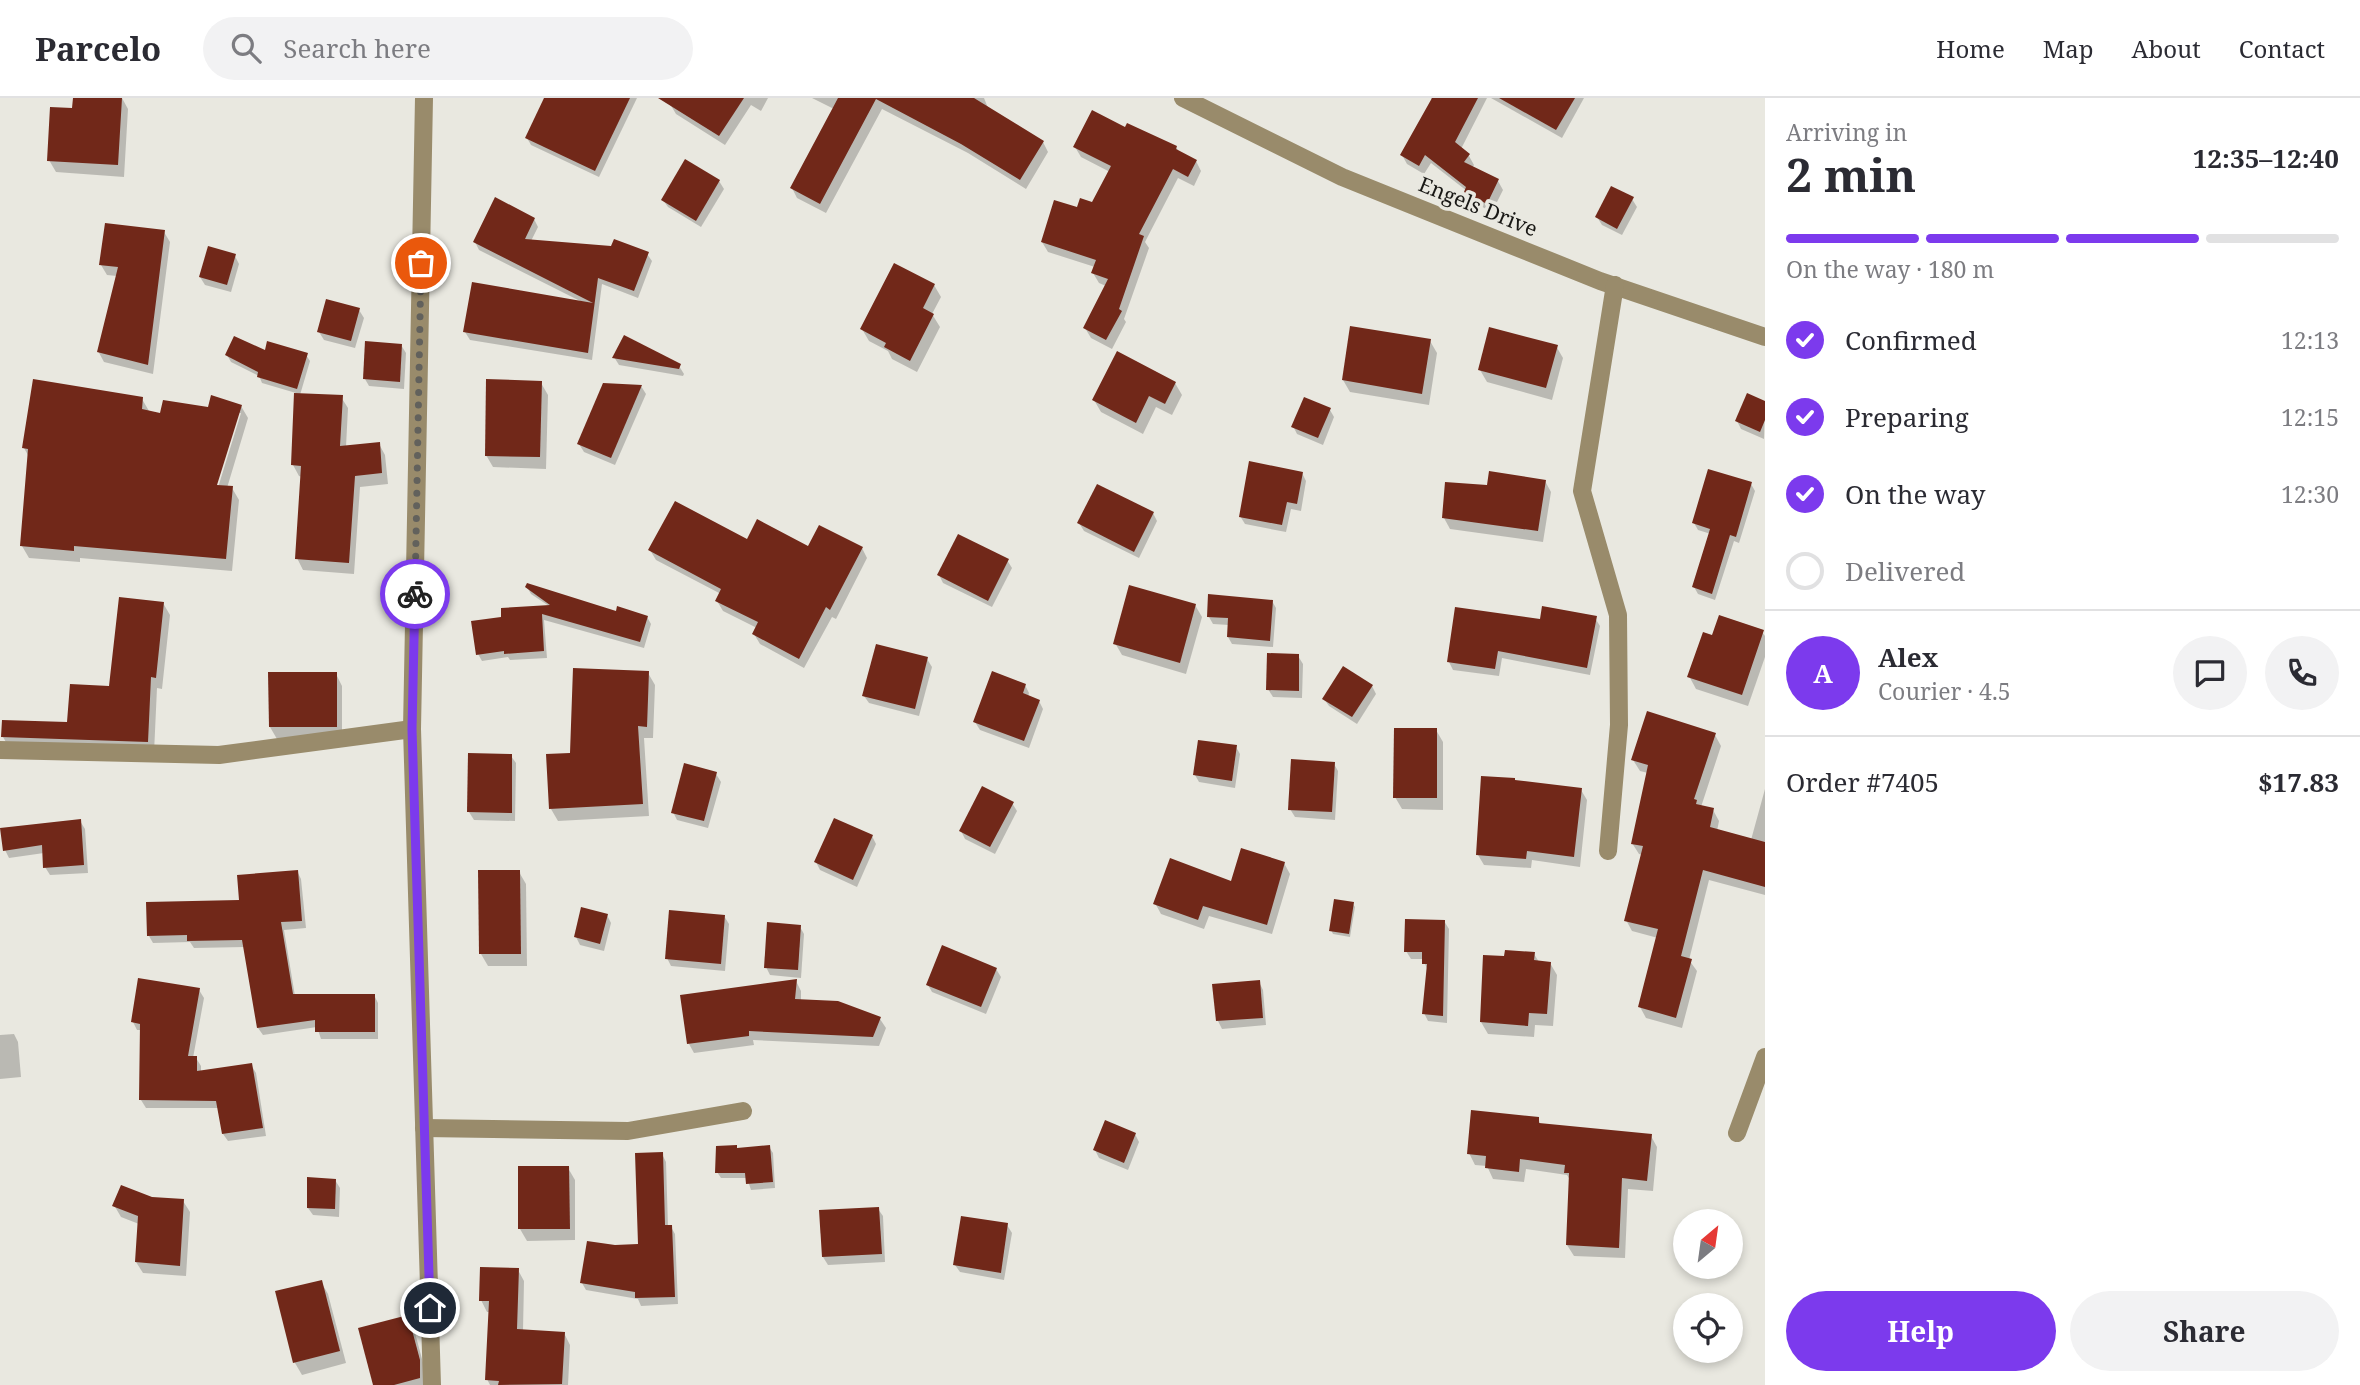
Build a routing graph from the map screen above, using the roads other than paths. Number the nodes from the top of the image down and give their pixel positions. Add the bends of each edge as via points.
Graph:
1 (424, 98) edge
2 (1183, 98) edge
3 (1615, 285) junction
4 (1765, 337) edge
5 (412, 729) junction
6 (0, 750) edge
7 (1608, 851) dead end
8 (1765, 1057) edge
9 (743, 1111) dead end
10 (424, 1128) junction
11 (1737, 1133) dead end
12 (432, 1385) edge

1 - 5 street
2 - 3 street, Engels Drive via 1342,177
3 - 4 street, Engels Drive
3 - 7 street via 1582,491 1618,615 1619,725
5 - 6 street via 219,755
5 - 10 street
8 - 11 street
9 - 10 street via 628,1130
10 - 12 street

